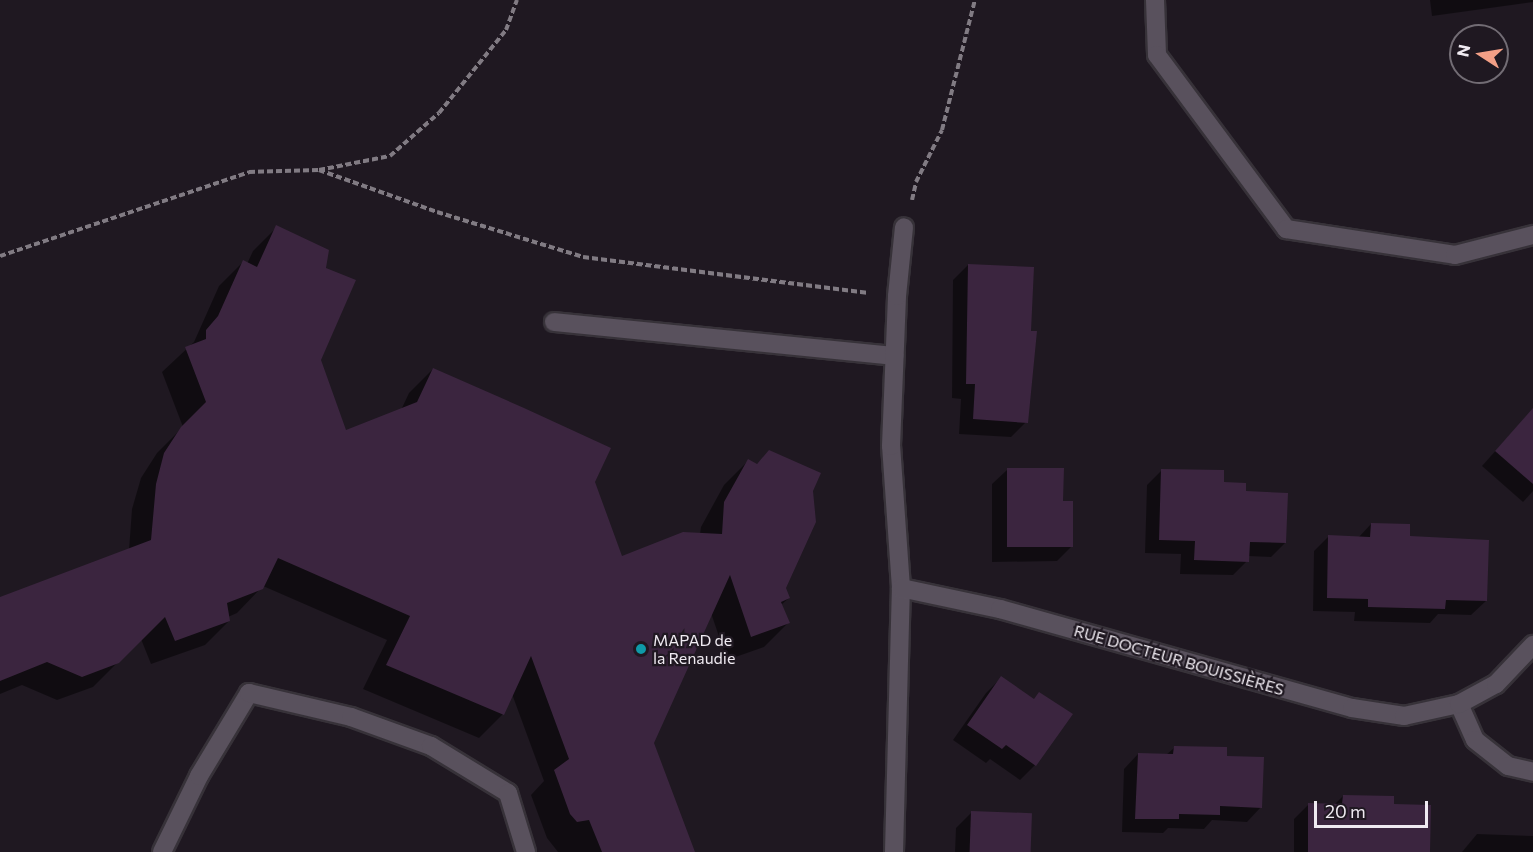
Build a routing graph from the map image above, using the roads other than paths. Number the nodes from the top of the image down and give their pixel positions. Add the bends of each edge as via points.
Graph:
1 (1155, 0) edge
2 (904, 226) road end
3 (1533, 235) edge
4 (554, 322) dead end
5 (894, 356) junction
6 (901, 588) junction
7 (1533, 645) edge
8 (1459, 704) junction
9 (1533, 772) edge
10 (162, 852) edge
11 (526, 852) edge
12 (894, 852) edge

1 - 3 street via 1157,55 1286,229 1455,255
2 - 5 street
4 - 5 street
5 - 6 street via 891,446
6 - 8 street, RUE DOCTEUR BOUISSIÈRES via 1000,609 1352,708 1404,716
6 - 12 street
7 - 8 street, RUE DOCTEUR BOUISSIÈRES via 1496,684
8 - 9 street via 1474,740 1508,766
10 - 11 street via 199,776 249,693 351,717 431,746 508,793

